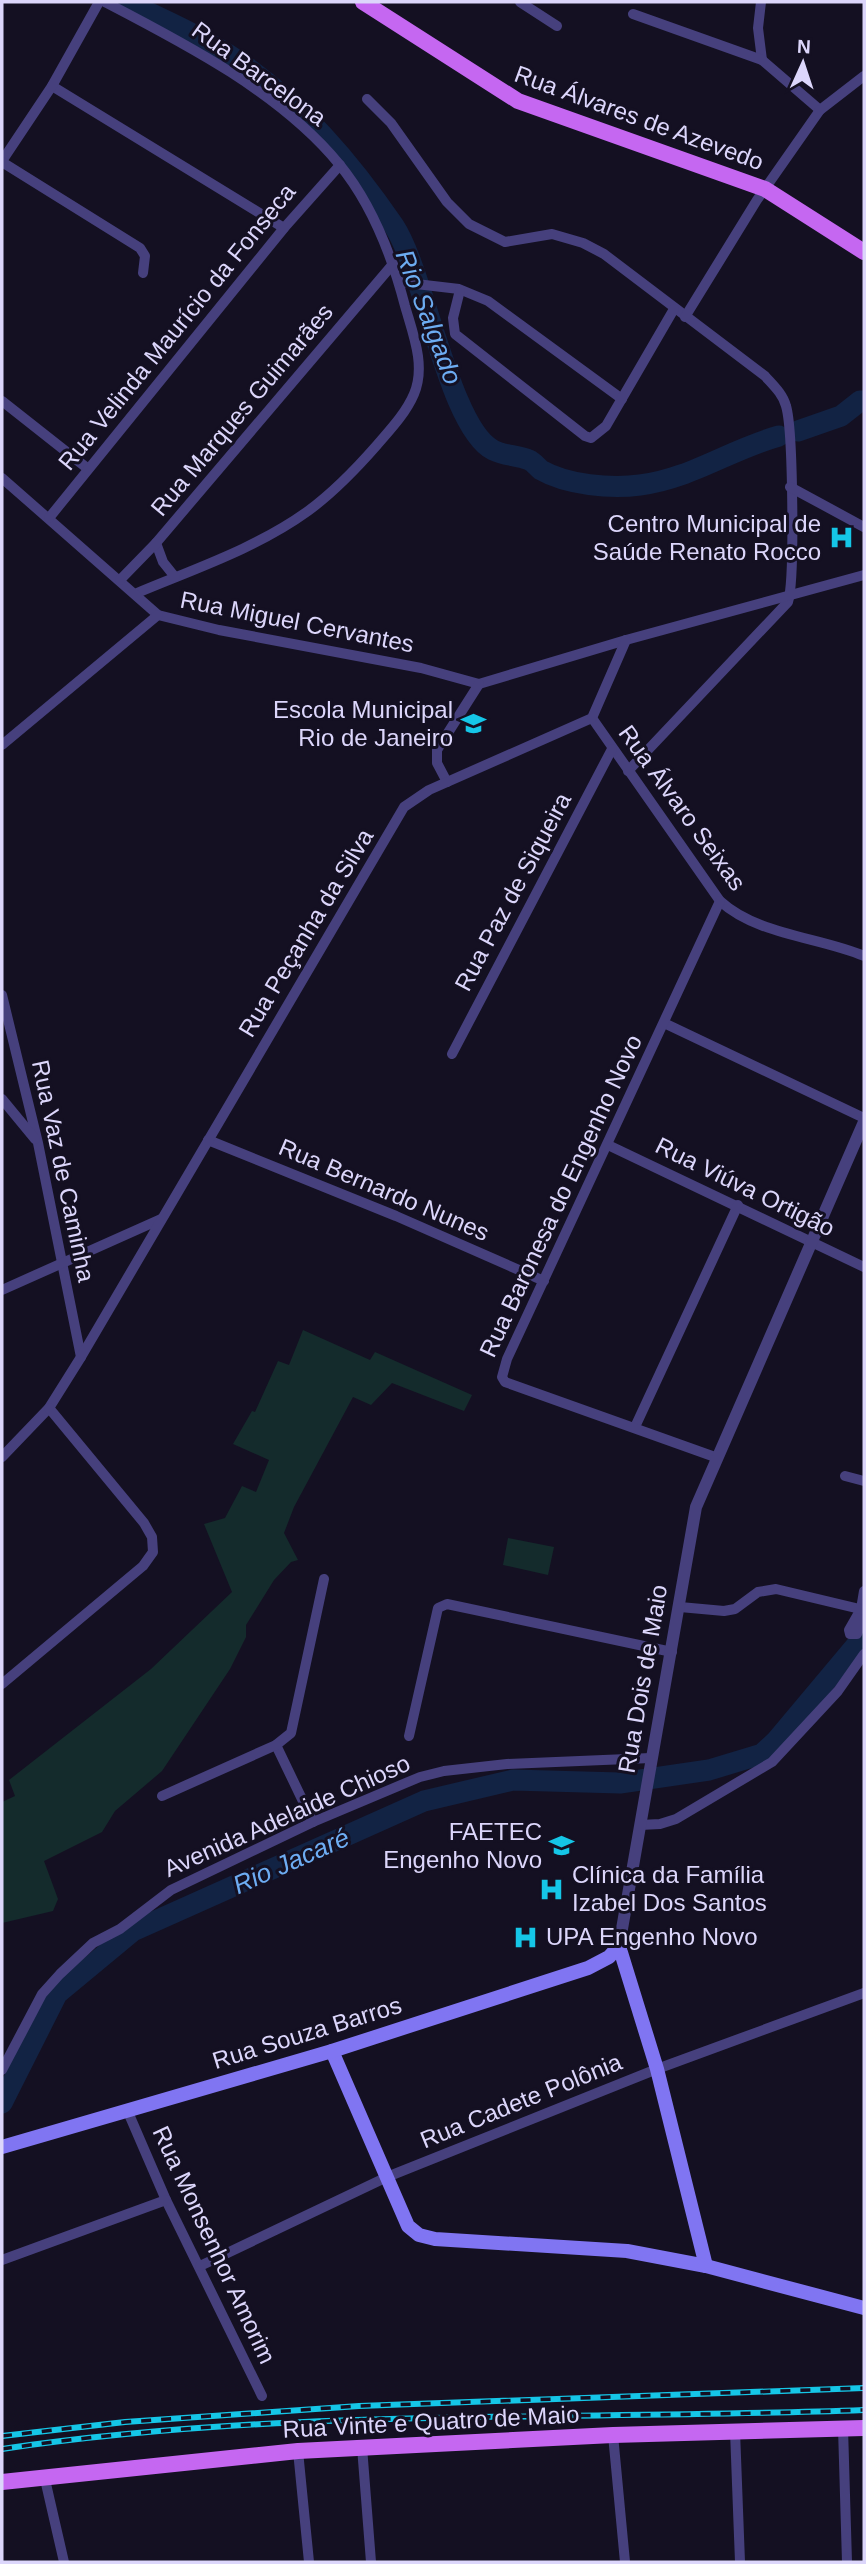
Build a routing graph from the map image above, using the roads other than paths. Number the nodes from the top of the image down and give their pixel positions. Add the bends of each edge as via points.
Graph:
1 (99, 2) edge
2 (105, 2) edge
3 (362, 2) edge
4 (520, 2) edge
5 (761, 2) edge
6 (633, 14) dead end
7 (557, 26) dead end
8 (762, 60) junction
9 (864, 76) edge
10 (52, 86) junction
11 (367, 99) dead end
12 (820, 110) junction
13 (2, 161) edge
14 (340, 165) junction
15 (765, 189) junction
16 (284, 228) junction
17 (864, 252) edge
18 (393, 264) junction
19 (143, 272) dead end
20 (399, 282) junction
21 (460, 290) junction
22 (674, 309) junction
23 (685, 317) junction
24 (622, 399) junction
25 (2, 401) edge
26 (88, 468) junction
27 (2, 478) edge
28 (790, 487) junction
29 (49, 518) junction
30 (864, 527) edge
31 (156, 543) junction
32 (864, 575) edge
33 (175, 577) junction
34 (120, 580) junction
35 (137, 593) junction
36 (790, 596) junction
37 (159, 615) junction
38 (626, 640) junction
39 (479, 684) junction
40 (592, 718) junction
41 (2, 745) edge
42 (612, 749) junction
43 (628, 771) junction
44 (447, 782) junction
45 (720, 901) junction
46 (864, 956) edge
47 (2, 995) edge
48 (664, 1023) junction
49 (452, 1054) dead end
50 (2, 1099) edge
51 (864, 1120) edge
52 (208, 1140) junction
53 (38, 1143) junction
54 (608, 1145) junction
55 (738, 1205) junction
56 (161, 1219) junction
57 (812, 1241) junction
58 (62, 1264) junction
59 (864, 1268) edge
60 (544, 1281) junction
61 (2, 1290) edge
62 (81, 1357) junction
63 (49, 1408) junction
64 (635, 1427) junction
65 (2, 1457) edge
66 (715, 1457) junction
67 (845, 1476) dead end
68 (864, 1481) edge
69 (324, 1579) dead end
70 (864, 1591) edge
71 (680, 1607) junction
72 (863, 1613) edge
73 (852, 1635) dead end
74 (671, 1652) junction
75 (864, 1654) edge
76 (2, 1684) edge
77 (408, 1735) dead end
78 (276, 1745) junction
79 (650, 1765) junction
80 (162, 1796) dead end
81 (313, 1822) junction
82 (640, 1825) junction
83 (619, 1946) junction
84 (864, 1993) edge
85 (332, 2051) junction
86 (657, 2069) junction
87 (2, 2070) edge
88 (128, 2112) junction
89 (2, 2147) edge
90 (387, 2177) junction
91 (166, 2200) junction
92 (2, 2260) edge
93 (200, 2266) junction
94 (706, 2266) junction
95 (864, 2308) edge
96 (262, 2396) dead end
97 (843, 2428) junction
98 (864, 2428) edge
99 (735, 2431) junction
100 (613, 2435) junction
101 (362, 2447) junction
102 (298, 2451) junction
103 (44, 2475) junction
104 (2, 2482) edge
105 (64, 2562) edge
106 (309, 2562) edge
107 (371, 2562) edge
108 (625, 2562) edge
109 (740, 2562) edge
110 (847, 2562) edge

1 - 10 street
2 - 14 street, Rua Barcelona via 172,37 259,93 294,119
3 - 15 main road, Rua Álvares de Azevedo via 518,101
4 - 7 street
5 - 8 street
6 - 8 street
8 - 12 street
9 - 12 street
10 - 13 street
10 - 16 street
11 - 22 street via 469,224 505,242 545,233 583,243
12 - 15 street
13 - 19 street via 139,248 145,256
14 - 16 street, Rua Velinda Maurício da Fonseca
14 - 18 street, Rua Barcelona via 376,223
15 - 17 main road, Rua Álvares de Azevedo
15 - 23 street
16 - 26 street, Rua Velinda Maurício da Fonseca
18 - 20 street, Rua Barcelona
18 - 31 street, Rua Marques Guimarães
20 - 21 street
20 - 33 street, Rua Barcelona via 418,353 418,381 409,405 355,470 308,512 265,537
21 - 24 street via 508,314
21 - 24 street via 453,318 456,334 585,436 600,433
22 - 23 street
22 - 24 street
23 - 28 street via 779,390 787,407
25 - 26 street
26 - 29 street, Rua Velinda Maurício da Fonseca
27 - 29 street, Rua Miguel Cervantes
28 - 30 street
28 - 36 street
29 - 34 street, Rua Miguel Cervantes
31 - 33 street
31 - 34 street, Rua Marques Guimarães
32 - 36 street
33 - 35 street
34 - 35 street, Rua Miguel Cervantes
35 - 37 street, Rua Miguel Cervantes
36 - 38 street
36 - 43 street via 778,615
37 - 39 street, Rua Miguel Cervantes
37 - 41 street
38 - 39 street
38 - 40 street
39 - 44 street via 437,750 437,763
40 - 42 street, Rua Álvaro Seixas
40 - 44 street, Rua Peçanha da Silva
42 - 43 street, Rua Álvaro Seixas
42 - 49 street, Rua Paz de Siqueira
43 - 45 street, Rua Álvaro Seixas
44 - 52 street, Rua Peçanha da Silva via 404,807
45 - 46 street, Rua Álvaro Seixas via 756,922
45 - 48 street, Rua Baronesa do Engenho Novo
47 - 53 street, Rua Vaz de Caminha
48 - 51 street
48 - 54 street, Rua Baronesa do Engenho Novo
50 - 53 street
51 - 57 street, Rua Dois de Maio
52 - 56 street, Rua Peçanha da Silva
52 - 60 street, Rua Bernardo Nunes
53 - 58 street, Rua Vaz de Caminha
54 - 55 street, Rua Viúva Ortigão
54 - 60 street, Rua Baronesa do Engenho Novo
55 - 57 street, Rua Viúva Ortigão
55 - 64 street
56 - 58 street
56 - 62 street, Rua Peçanha da Silva
57 - 59 street, Rua Viúva Ortigão
57 - 66 street, Rua Dois de Maio
58 - 61 street
58 - 62 street, Rua Vaz de Caminha
60 - 64 street, Rua Baronesa do Engenho Novo via 507,1359 502,1372 505,1382
62 - 63 street, Rua Peçanha da Silva
63 - 65 street, Rua Peçanha da Silva
63 - 76 street via 144,1523 153,1552 144,1566
64 - 66 street, Rua Baronesa do Engenho Novo
66 - 71 street, Rua Dois de Maio via 696,1507
67 - 68 street
69 - 78 street via 294,1728
70 - 72 street
71 - 72 street via 735,1609 758,1592 776,1589
71 - 74 street, Rua Dois de Maio
72 - 73 street via 849,1630
74 - 77 street via 447,1604 438,1608
74 - 79 street, Rua Dois de Maio
75 - 82 street via 838,1690 772,1762 676,1819
78 - 80 street
78 - 81 street
79 - 81 street, Avenida Adelaide Chioso via 507,1764 444,1770
79 - 82 street, Rua Dois de Maio
81 - 87 street, Avenida Adelaide Chioso via 171,1890 120,1929 93,1942 42,1994
82 - 83 street, Rua Dois de Maio
83 - 85 main road, Rua Souza Barros via 588,1968
83 - 86 main road, Rua Dois de Maio
84 - 86 street, Rua Cadete Polônia
85 - 88 main road, Rua Souza Barros
85 - 90 main road
86 - 90 street, Rua Cadete Polônia
86 - 94 main road, Rua Dois de Maio
88 - 89 main road, Rua Souza Barros
88 - 91 street, Rua Monsenhor Amorim
90 - 93 street, Rua Cadete Polônia
90 - 94 main road via 408,2226 426,2237 605,2249
91 - 92 street
91 - 93 street, Rua Monsenhor Amorim
93 - 96 street, Rua Monsenhor Amorim
94 - 95 main road
97 - 98 main road, Rua Vinte e Quatro de Maio
97 - 99 main road, Rua Vinte e Quatro de Maio
97 - 110 street
99 - 100 main road, Rua Vinte e Quatro de Maio
99 - 109 street
100 - 101 main road, Rua Vinte e Quatro de Maio
100 - 108 street
101 - 102 main road, Rua Vinte e Quatro de Maio
101 - 107 street
102 - 103 main road, Rua Vinte e Quatro de Maio
102 - 106 street
103 - 104 main road, Rua Vinte e Quatro de Maio
103 - 105 street

